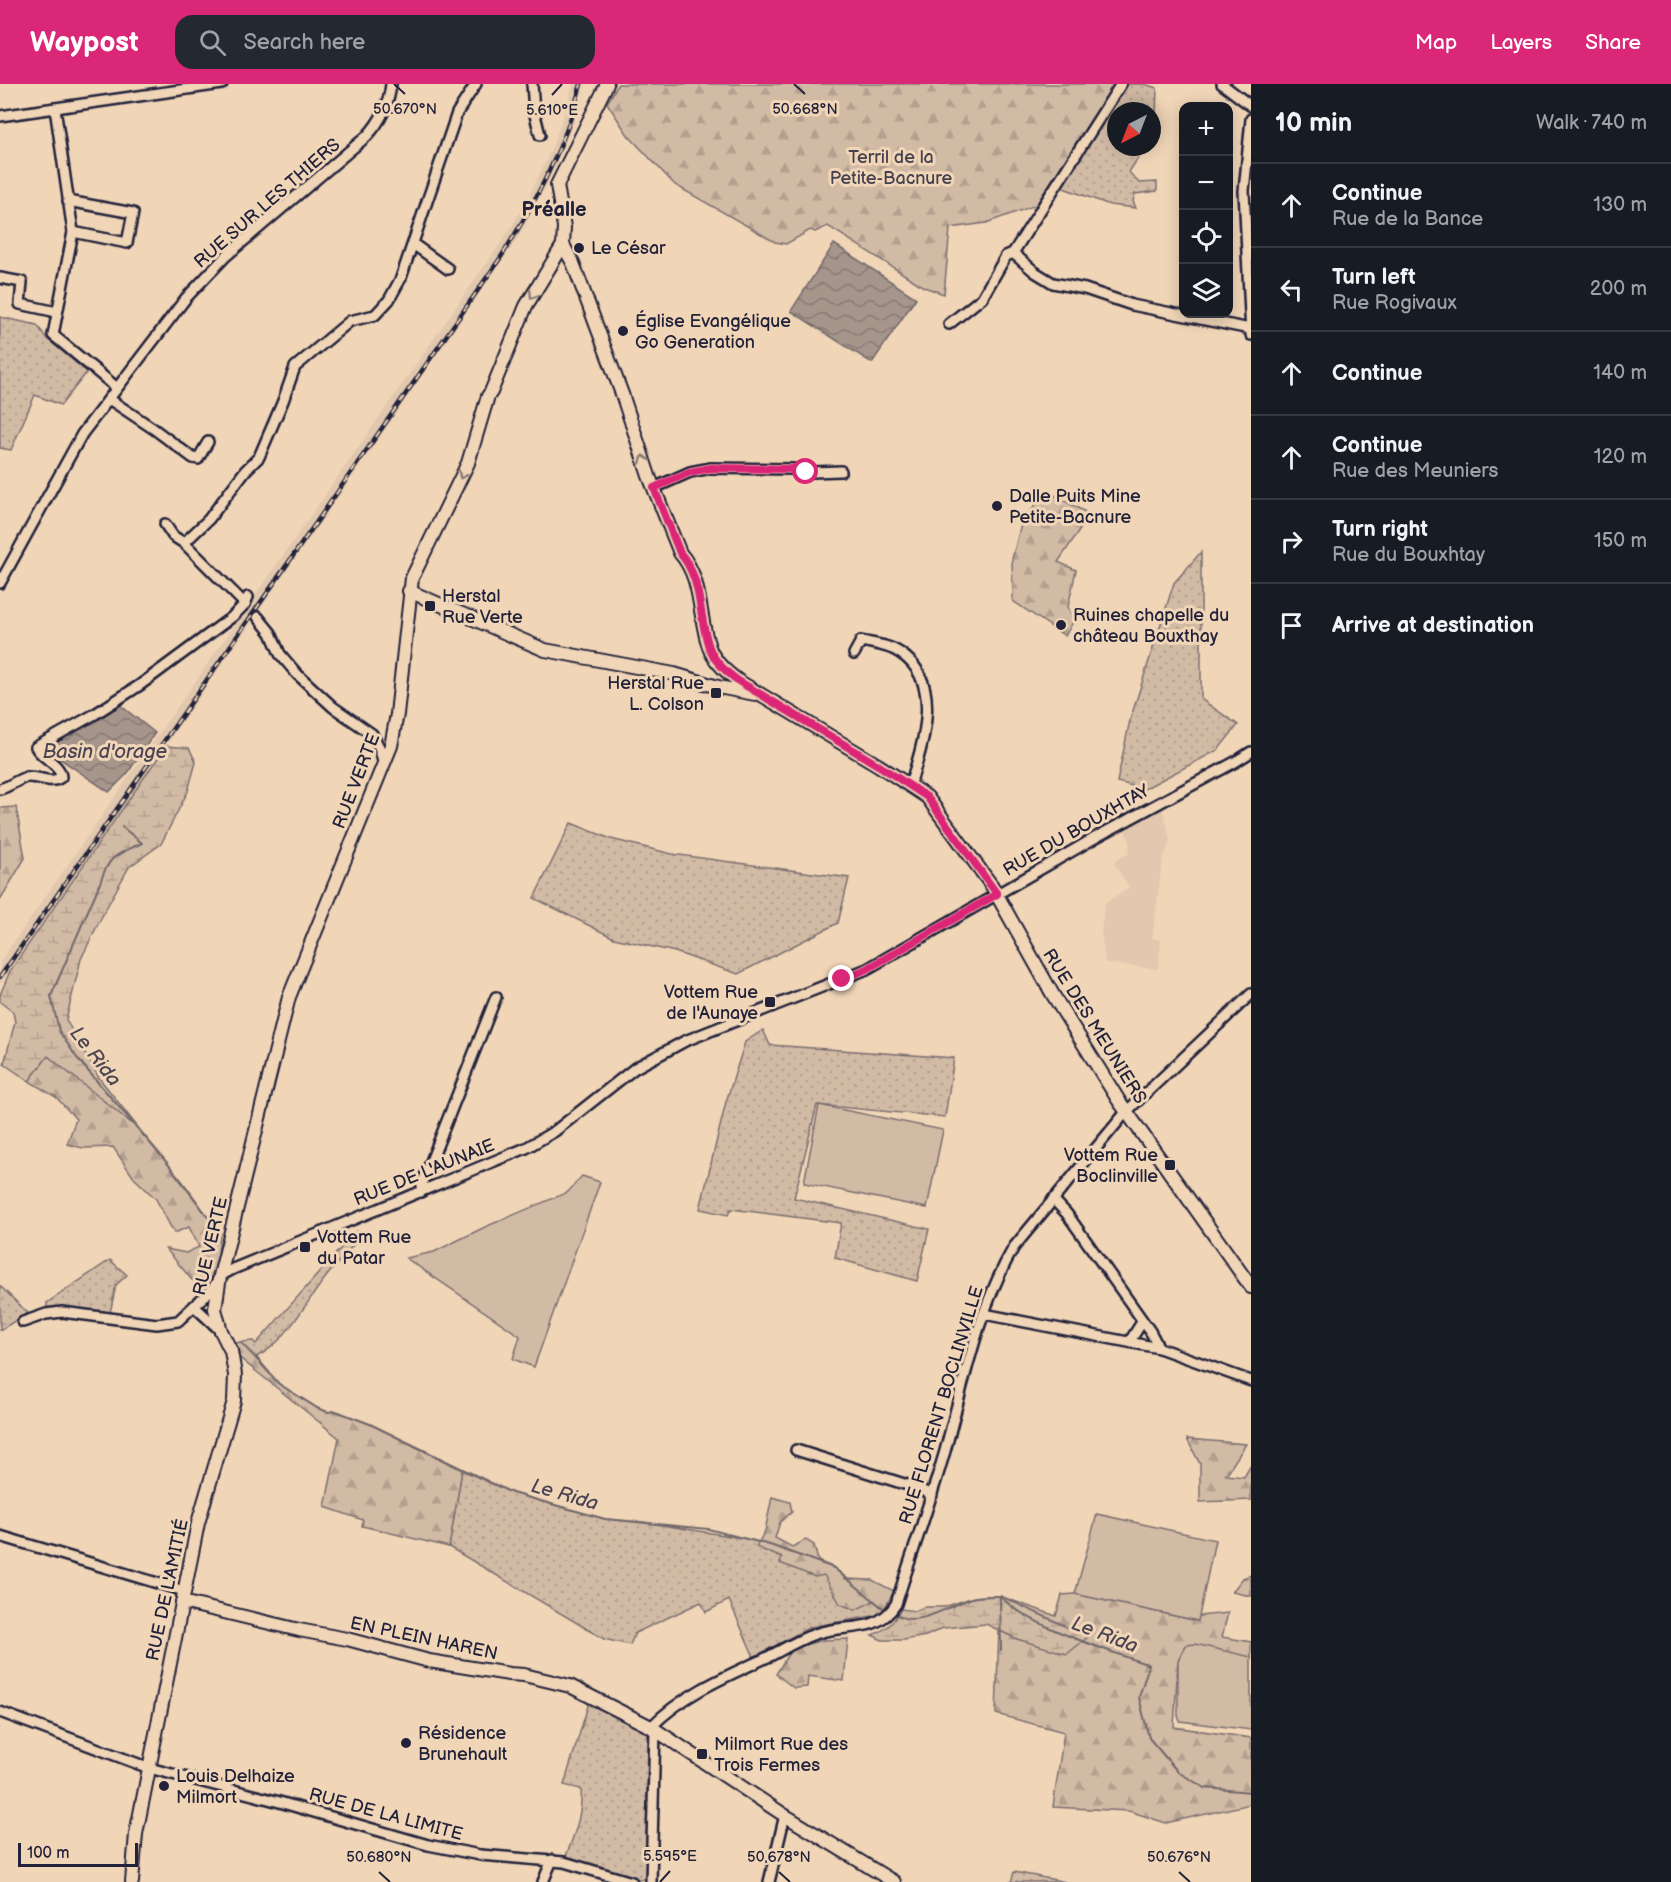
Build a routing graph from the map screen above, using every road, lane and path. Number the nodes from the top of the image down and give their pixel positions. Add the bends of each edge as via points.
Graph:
1 (222, 84) edge
2 (392, 84) edge
3 (476, 84) edge
4 (532, 84) edge
5 (607, 84) edge
6 (1121, 84) edge
7 (1222, 84) edge
8 (1251, 106) edge
9 (55, 108) junction
10 (0, 116) edge
11 (1251, 119) edge
12 (540, 135) dead end
13 (68, 201) junction
14 (73, 232) junction
15 (413, 244) junction
16 (563, 245) junction
17 (1013, 253) junction
18 (570, 258) junction
19 (554, 260) junction
20 (448, 269) dead end
21 (0, 278) edge
22 (57, 312) junction
23 (949, 324) dead end
24 (1251, 333) edge
25 (117, 388) junction
26 (109, 399) junction
27 (208, 442) dead end
28 (841, 471) dead end
29 (654, 488) junction
30 (165, 524) dead end
31 (184, 543) junction
32 (0, 583) edge
33 (409, 591) junction
34 (258, 617) dead end
35 (854, 654) dead end
36 (728, 674) junction
37 (718, 687) junction
38 (762, 695) junction
39 (1251, 752) edge
40 (384, 764) junction
41 (910, 785) junction
42 (0, 789) edge
43 (997, 894) junction
44 (1251, 994) edge
45 (496, 997) dead end
46 (626, 1074) joint
47 (1126, 1112) junction
48 (421, 1192) junction
49 (1053, 1199) junction
50 (220, 1276) junction
51 (1251, 1287) edge
52 (194, 1306) junction
53 (215, 1309) joint
54 (984, 1314) junction
55 (23, 1322) dead end
56 (1142, 1322) junction
57 (221, 1331) junction
58 (1130, 1341) junction
59 (1159, 1348) junction
60 (1251, 1381) edge
61 (796, 1450) dead end
62 (932, 1495) junction
63 (0, 1536) edge
64 (183, 1596) junction
65 (0, 1712) edge
66 (653, 1729) junction
67 (149, 1768) junction
68 (784, 1815) junction
69 (552, 1860) junction
70 (132, 1882) edge
71 (543, 1882) edge
72 (632, 1882) edge
73 (651, 1882) edge
74 (769, 1882) edge
75 (894, 1882) edge

1 - 9 street
2 - 25 street, RUE SUR LES THIERS via 382,117 367,136 226,256 186,298
3 - 15 street via 457,113
4 - 12 street
5 - 16 street via 557,184
6 - 17 street
7 - 8 street
9 - 10 street
9 - 13 street
11 - 24 street via 1244,191
13 - 14 street
13 - 14 street via 133,213 127,243
14 - 22 street
15 - 20 street
15 - 31 street via 400,278 381,309 375,315 350,321 295,367 259,457 209,519
16 - 18 street
16 - 19 street, RUE VERTE
17 - 23 street via 1006,256 982,298
17 - 24 street via 1053,283
18 - 19 street
29 -> 18 street
19 -> 33 street, RUE VERTE via 517,325 488,396 468,463
21 - 22 street via 22,282 20,304
22 - 25 street via 53,335
25 - 26 street, RUE SUR LES THIERS
26 - 27 street via 193,458 198,459
26 - 32 street, RUE SUR LES THIERS via 82,434
28 - 29 street via 711,468 690,472
29 - 36 street via 698,590 709,647
30 - 31 street
31 - 42 street via 246,601 196,645 140,685 36,747 59,770 58,780 27,777
33 - 37 street via 545,650
33 - 40 street, RUE VERTE via 397,714
34 - 40 street via 297,674 333,707 372,734
35 - 41 street via 861,636 886,646 918,668 925,684 927,707
36 - 37 street
36 - 38 street, RUE DES MEUNIERS
37 - 38 street
38 - 41 street, RUE DES MEUNIERS
39 - 43 street, RUE DU BOUXHTAY
40 - 50 street, RUE VERTE via 289,997
41 - 43 street, RUE DES MEUNIERS via 927,797
43 - 46 street, RUE DU BOUXHTAY via 867,969 685,1041
43 - 47 street, RUE DES MEUNIERS via 1053,995
44 - 47 street, RUE FLORENT BOCLINVILLE
45 - 48 street
46 - 48 street, RUE DE L'AUNAIE via 536,1142
47 - 49 street, RUE FLORENT BOCLINVILLE
47 - 51 street, RUE DES MEUNIERS
48 - 50 street, RUE DE L'AUNAIE
49 - 54 street, RUE FLORENT BOCLINVILLE via 999,1272
49 - 56 street
50 - 52 street
50 - 53 street, RUE VERTE
52 - 55 street via 178,1321 158,1324 62,1312
52 - 57 street
53 - 57 street, RUE DE L'AMITIÉ
54 - 58 street
54 - 62 street, RUE FLORENT BOCLINVILLE
56 - 58 street
56 - 59 street
57 - 64 street, RUE DE L'AMITIÉ via 231,1351 234,1401 198,1523
58 - 59 street
59 - 60 street
61 - 62 street
62 - 66 street, RUE FLORENT BOCLINVILLE via 890,1613 872,1624 811,1636 717,1681 675,1705
63 - 64 street
64 - 66 street, EN PLEIN HAREN via 299,1630 429,1661 570,1686
64 - 67 street, RUE DE L'AMITIÉ
65 - 67 street, RUE DE LA LIMITE
66 - 68 street, EN PLEIN HAREN
66 - 73 street
67 - 69 street, RUE DE LA LIMITE via 446,1850
67 - 70 street, RUE DE L'AMITIÉ via 136,1834
68 - 74 street
68 - 75 street, EN PLEIN HAREN
69 - 71 street
69 - 72 street, RUE DE LA LIMITE

